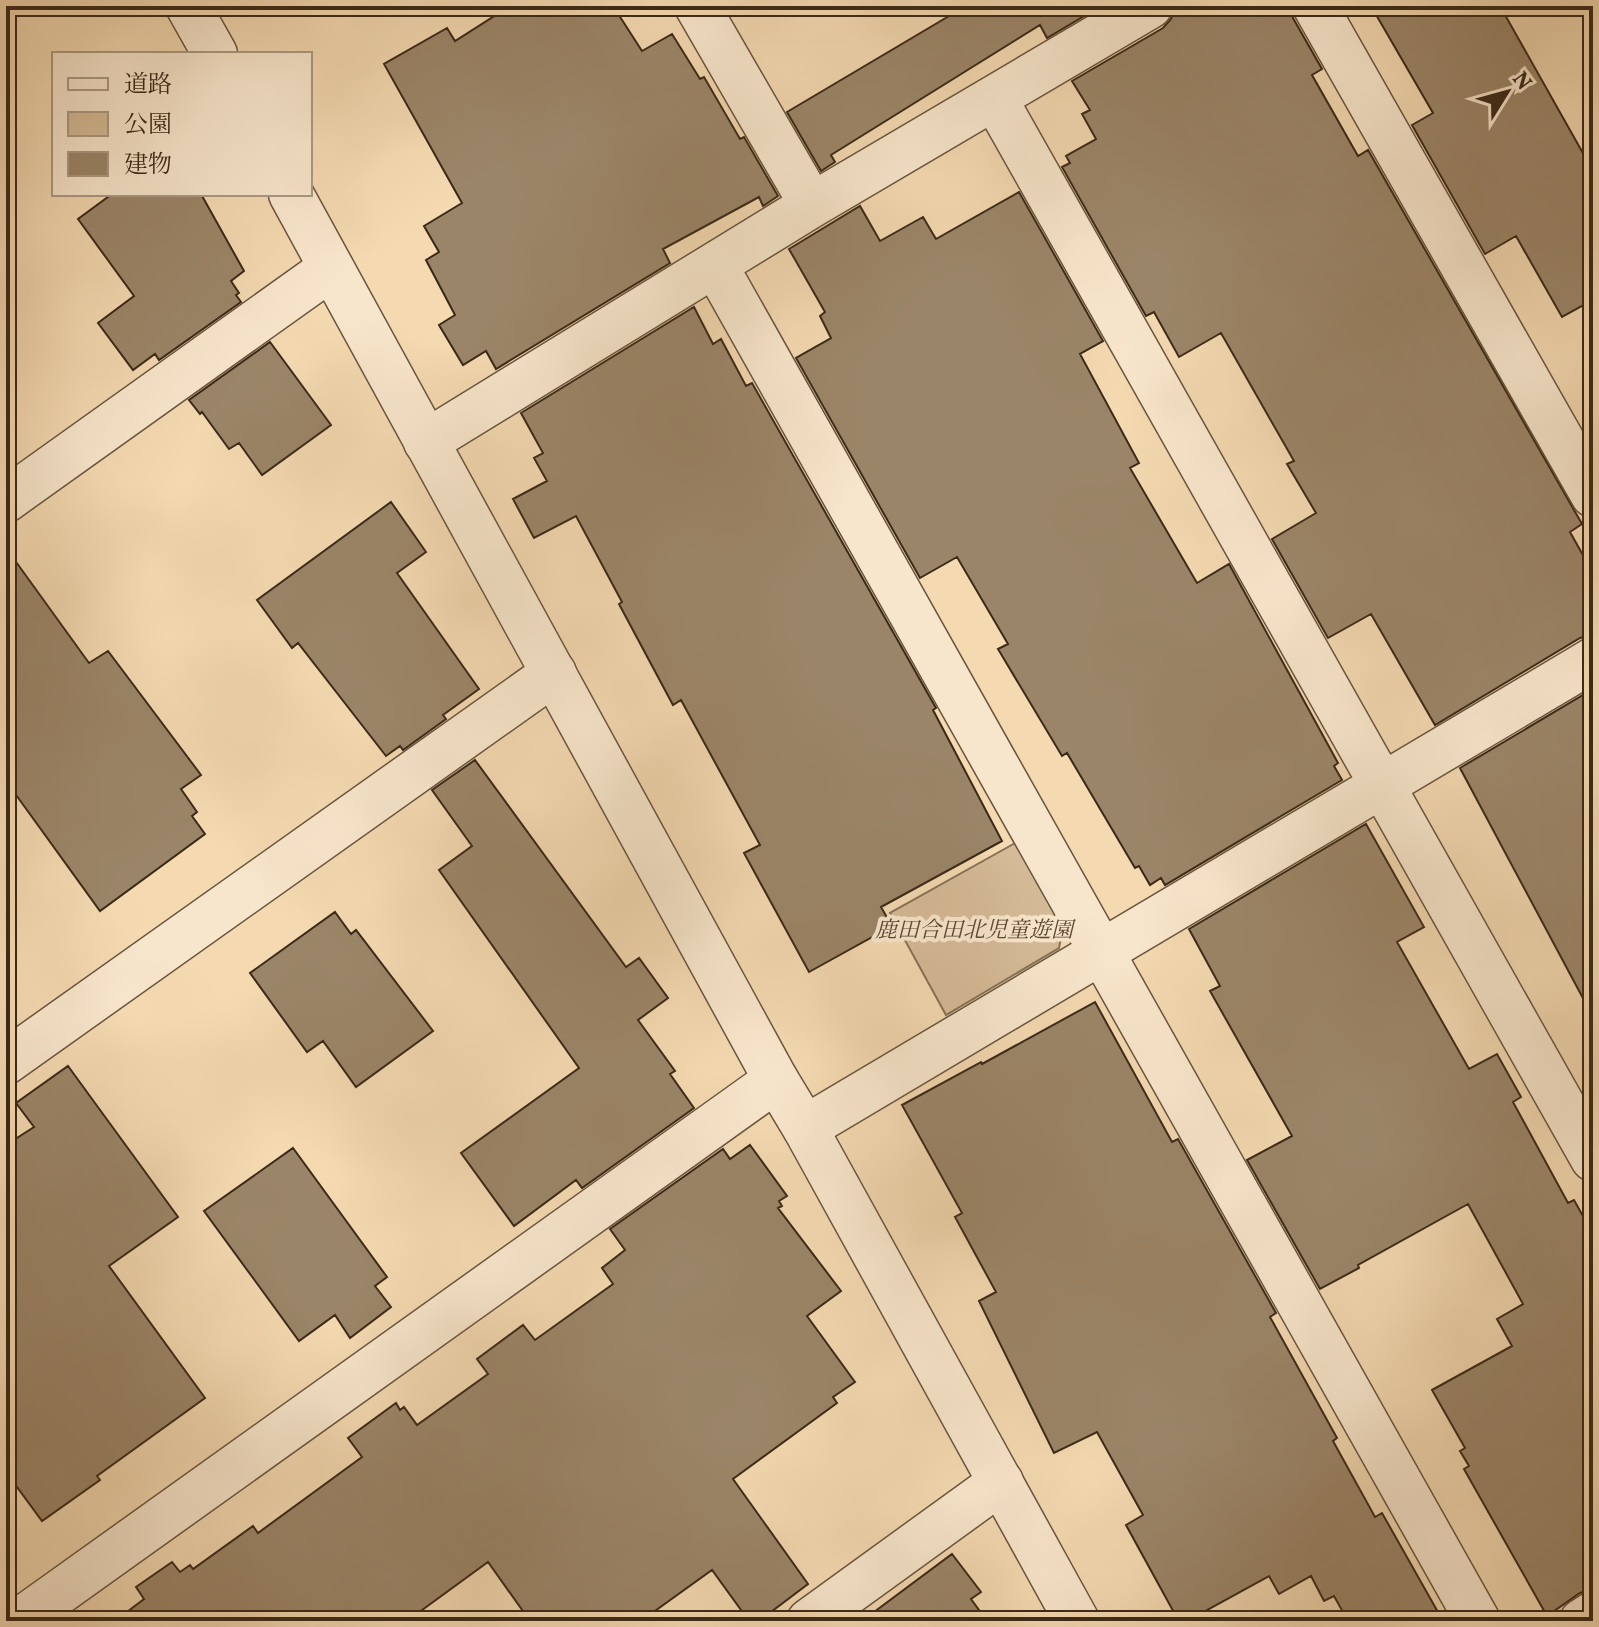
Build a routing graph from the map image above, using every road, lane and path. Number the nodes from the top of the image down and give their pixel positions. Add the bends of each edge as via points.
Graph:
1 (188, 6) edge
2 (697, 6) edge
3 (1150, 6) edge
4 (1315, 6) edge
5 (214, 52) edge
6 (995, 99) junction
7 (292, 196) edge
8 (812, 205) junction
9 (715, 265) junction
10 (331, 268) junction
11 (426, 442) junction
12 (1593, 495) edge
13 (6, 500) edge
14 (1593, 660) edge
15 (554, 673) junction
16 (1382, 786) junction
17 (1102, 953) junction
18 (6, 1062) edge
19 (776, 1080) junction
20 (805, 1128) junction
21 (1593, 1159) edge
22 (1001, 1482) junction
23 (1593, 1614) edge
24 (19, 1621) edge
25 (809, 1621) edge
26 (1077, 1621) edge
27 (1478, 1621) edge
28 (1582, 1621) edge

1 - 5 street
2 - 8 street
3 - 6 street
4 - 12 street
6 - 8 street
6 - 16 street
7 - 10 street
8 - 9 street
9 - 11 street
9 - 17 street
10 - 11 street
10 - 13 street
11 - 15 street
14 - 16 street
15 - 18 street
15 - 19 street
16 - 17 street
16 - 21 street
17 - 20 street
17 - 27 street
19 - 20 street
19 - 24 street
20 - 22 street
22 - 25 street
22 - 26 street
23 - 28 street

